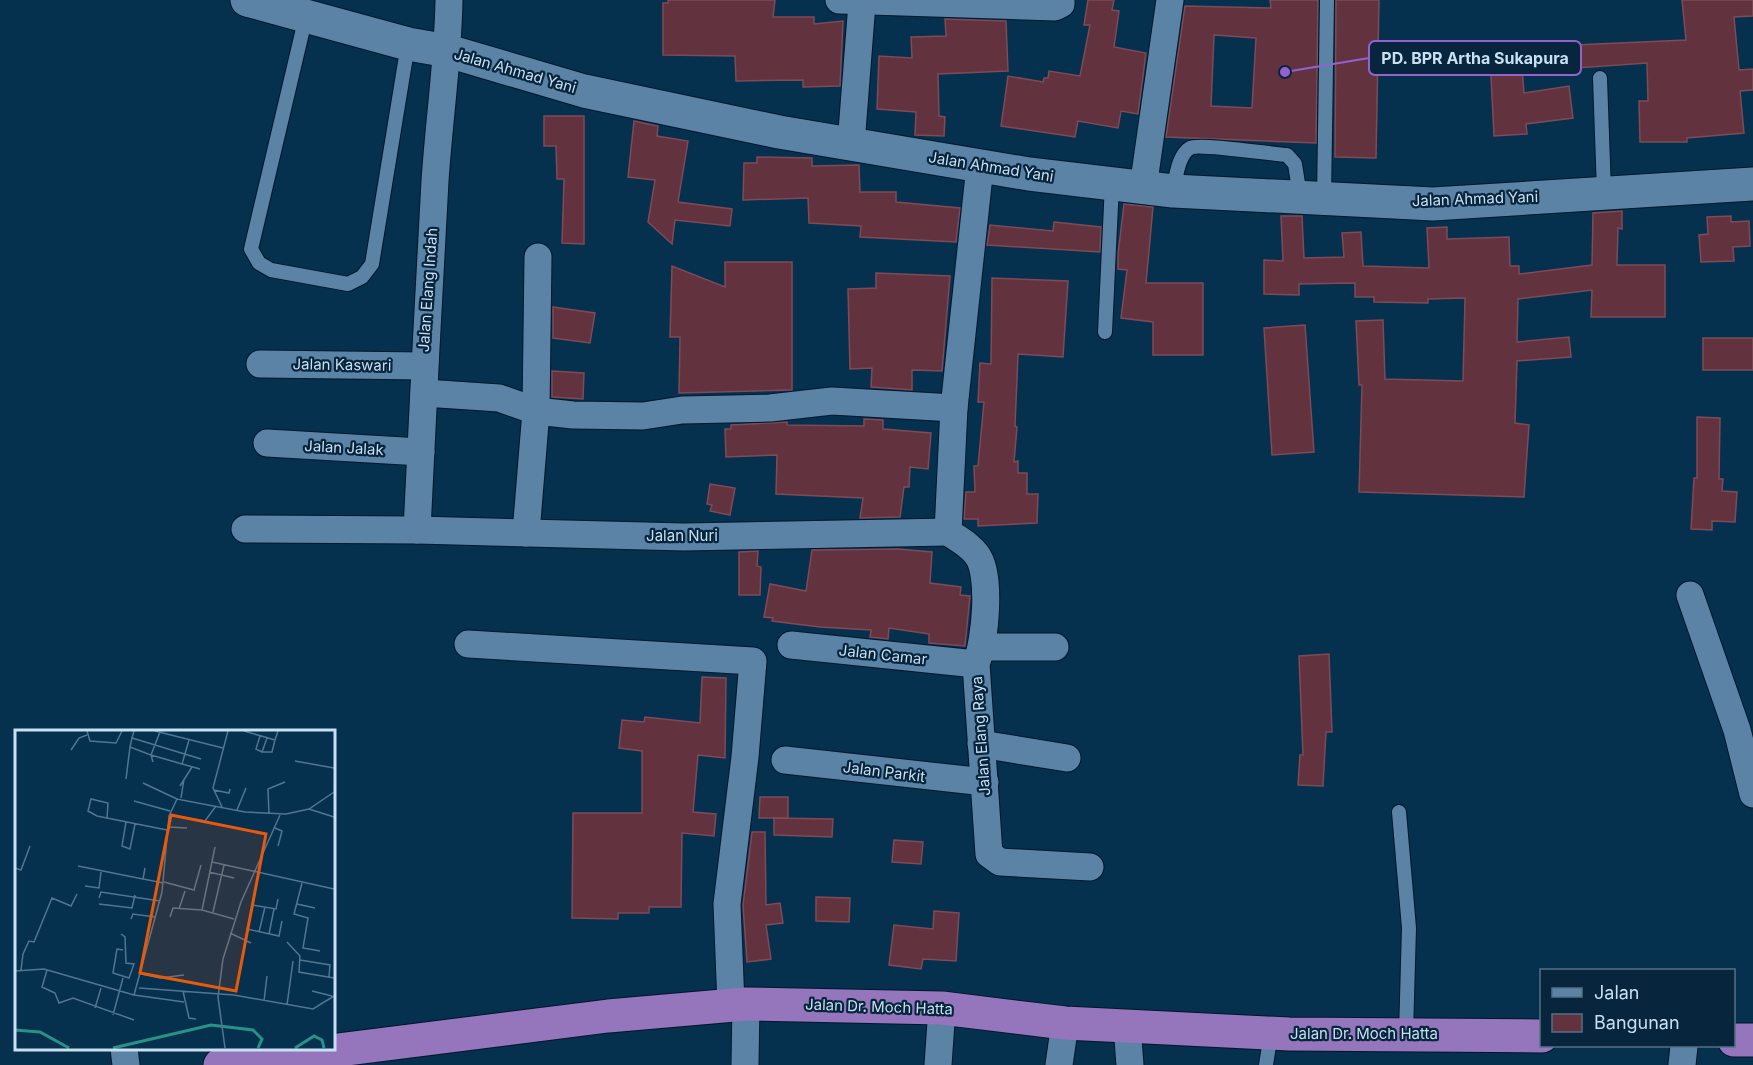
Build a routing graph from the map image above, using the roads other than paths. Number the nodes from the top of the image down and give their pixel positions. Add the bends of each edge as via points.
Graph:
1 (247, 0) edge
2 (449, 0) edge
3 (1061, 0) edge
4 (1170, 0) edge
5 (1326, 0) edge
6 (851, 1) edge
7 (306, 16) junction
8 (408, 44) junction
9 (448, 51) junction
10 (1600, 78) dead end
11 (851, 144) junction
12 (980, 166) junction
13 (1753, 184) edge
14 (1143, 188) junction
15 (1604, 192) junction
16 (1312, 197) junction
17 (538, 257) dead end
18 (1105, 332) dead end
19 (260, 364) dead end
20 (424, 366) junction
21 (424, 393) junction
22 (954, 408) junction
23 (536, 411) junction
24 (267, 444) dead end
25 (421, 452) junction
26 (245, 529) dead end
27 (417, 530) junction
28 (948, 532) junction
29 (526, 533) junction
30 (1690, 595) dead end
31 (468, 644) dead end
32 (790, 645) dead end
33 (1055, 647) dead end
34 (979, 656) junction
35 (981, 744) junction
36 (1067, 758) dead end
37 (784, 760) dead end
38 (985, 782) junction
39 (1753, 794) edge
40 (1399, 812) dead end
41 (1090, 867) dead end
42 (738, 1004) junction
43 (942, 1008) junction
44 (1065, 1023) junction
45 (1127, 1026) junction
46 (1271, 1033) junction
47 (1406, 1034) junction
48 (1540, 1036) edge
49 (1735, 1040) edge
50 (1753, 1040) edge
51 (334, 1047) edge
52 (1684, 1047) edge
53 (124, 1050) edge
54 (311, 1050) edge
55 (294, 1052) edge
56 (126, 1065) edge
57 (220, 1065) edge
58 (745, 1065) edge
59 (938, 1065) edge
60 (1059, 1065) edge
61 (1130, 1065) edge
62 (1266, 1065) edge
63 (1682, 1065) edge

1 - 7 street, Jalan Ahmad Yani
2 - 9 street, Jalan Elang Indah
3 - 6 street via 1055,7
4 - 14 street
5 - 16 lane
6 - 11 street
7 - 8 street, Jalan Ahmad Yani
7 - 8 lane via 251,249 259,263 271,270 348,284 362,277 372,264
8 - 9 street, Jalan Ahmad Yani
9 - 11 street, Jalan Ahmad Yani via 584,91
9 - 20 street, Jalan Elang Indah via 440,102
10 - 15 lane
11 - 12 street, Jalan Ahmad Yani
12 - 14 street, Jalan Ahmad Yani
12 - 22 street
13 - 15 street, Jalan Ahmad Yani
14 - 16 street, Jalan Ahmad Yani
14 - 16 lane via 1178,168 1187,150 1200,145 1287,155
14 - 18 lane
15 - 16 street, Jalan Ahmad Yani via 1433,204
17 - 23 street
19 - 20 street, Jalan Kaswari
20 - 21 street, Jalan Elang Indah
21 - 23 street via 499,398
21 - 25 street, Jalan Elang Indah
22 - 23 street via 832,401 643,416 573,416
22 - 28 street
23 - 29 street
24 - 25 street, Jalan Jalak
25 - 27 street, Jalan Elang Indah
26 - 27 street, Jalan Nuri
27 - 29 street, Jalan Nuri
28 - 29 street, Jalan Nuri via 684,537
28 - 34 street, Jalan Elang Raya via 970,547 984,574
30 - 39 street via 1737,730
31 - 42 street via 753,661 727,904
32 - 34 street, Jalan Camar
33 - 34 street, Jalan Camar
34 - 35 street, Jalan Elang Raya
35 - 36 street
35 - 38 street, Jalan Elang Raya
37 - 38 street, Jalan Parkit
38 - 41 street, Jalan Elang Raya via 992,858 1000,862
40 - 47 lane via 1409,928
42 - 43 highway, Jalan Dr. Moch Hatta
42 - 51 highway, Jalan Dr. Moch Hatta
42 - 58 street
43 - 44 highway, Jalan Dr. Moch Hatta
43 - 59 street
44 - 45 highway, Jalan Dr. Moch Hatta
44 - 60 street
45 - 46 highway, Jalan Dr. Moch Hatta
45 - 61 street
46 - 47 highway, Jalan Dr. Moch Hatta
46 - 62 lane
47 - 48 highway, Jalan Dr. Moch Hatta
49 - 50 highway
52 - 63 street
53 - 56 street
54 - 55 highway, Jalan Dr. Moch Hatta
55 - 57 highway, Jalan Dr. Moch Hatta

